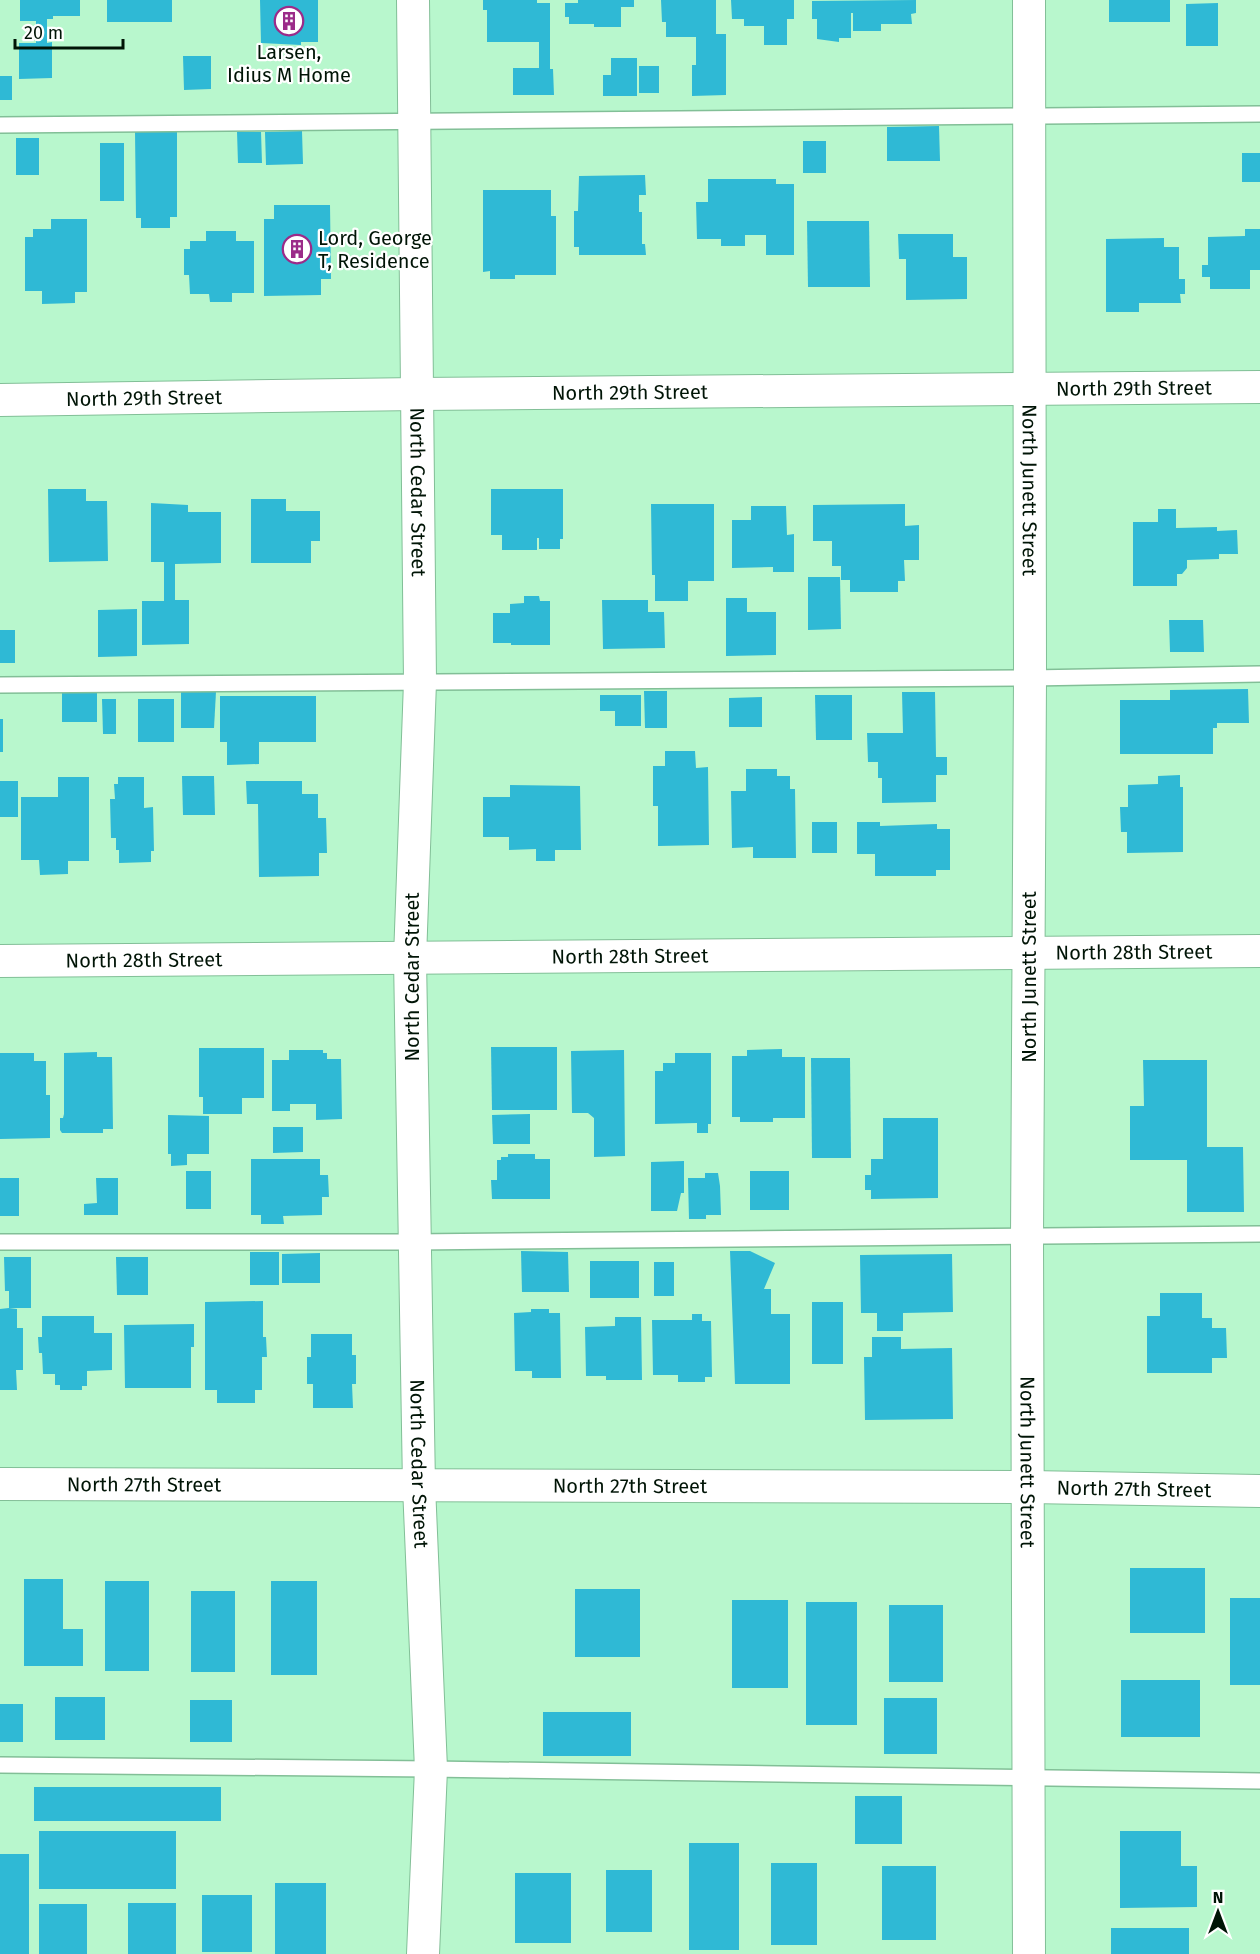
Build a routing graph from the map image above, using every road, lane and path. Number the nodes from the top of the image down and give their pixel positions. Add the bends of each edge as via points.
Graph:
1 (413, 0) edge
2 (1029, 0) edge
3 (1260, 114) edge
4 (1029, 116) junction
5 (414, 121) junction
6 (0, 125) edge
7 (1260, 387) edge
8 (1029, 390) junction
9 (417, 394) junction
10 (0, 400) edge
11 (1260, 674) edge
12 (1030, 678) junction
13 (420, 682) junction
14 (0, 685) edge
15 (1260, 951) edge
16 (1029, 952) junction
17 (410, 958) junction
18 (0, 961) edge
19 (1260, 1234) edge
20 (1027, 1238) junction
21 (0, 1242) edge
22 (414, 1242) junction
23 (0, 1484) edge
24 (419, 1486) junction
25 (1029, 1487) junction
26 (1260, 1491) edge
27 (0, 1765) edge
28 (431, 1769) junction
29 (1029, 1777) junction
30 (1260, 1781) edge
31 (423, 1954) edge
32 (1029, 1954) edge

1 - 5 street, North Cedar Street
2 - 4 street, North Junett Street
3 - 4 lane
4 - 5 lane
4 - 8 street, North Junett Street
5 - 6 lane
5 - 9 street, North Cedar Street
7 - 8 street, North 29th Street
8 - 9 street, North 29th Street
8 - 12 street, North Junett Street
9 - 10 street, North 29th Street
9 - 13 street, North Cedar Street
11 - 12 lane
12 - 13 lane
12 - 16 street, North Junett Street
13 - 14 lane
13 - 17 street, North Cedar Street
15 - 16 street, North 28th Street
16 - 17 street, North 28th Street
16 - 20 street, North Junett Street
17 - 18 street, North 28th Street
17 - 22 street, North Cedar Street
19 - 20 lane
20 - 22 lane
20 - 25 street, North Junett Street
21 - 22 lane
22 - 24 street, North Cedar Street
23 - 24 street, North 27th Street
24 - 25 street, North 27th Street
24 - 28 street, North Cedar Street
25 - 26 street, North 27th Street
25 - 29 street, North Junett Street
27 - 28 lane
28 - 29 lane
28 - 31 street, North Cedar Street
29 - 30 lane
29 - 32 street, North Junett Street

